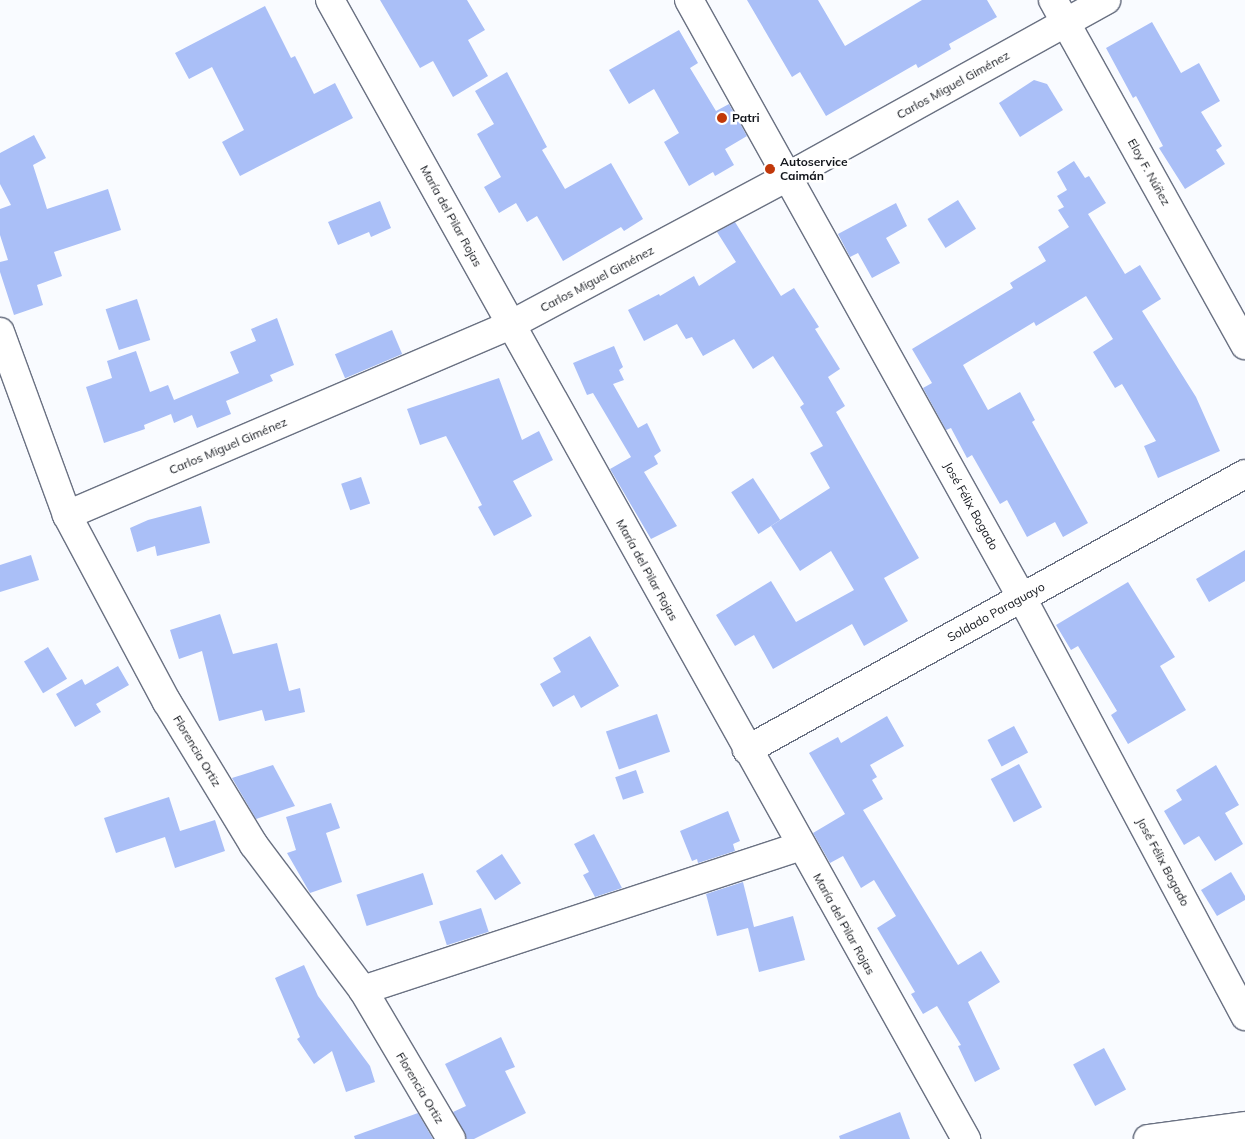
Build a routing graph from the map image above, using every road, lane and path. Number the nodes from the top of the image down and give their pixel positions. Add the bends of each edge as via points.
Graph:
1 (330, 0) edge
2 (690, 0) edge
3 (1106, 0) edge
4 (1059, 11) edge
5 (787, 177) junction
6 (512, 324) junction
7 (0, 332) edge
8 (1245, 345) edge
9 (1245, 474) edge
10 (67, 515) junction
11 (1022, 598) junction
12 (747, 750) junction
13 (801, 846) junction
14 (363, 990) junction
15 (1245, 1016) edge
16 (1245, 1126) edge
17 (450, 1139) edge
18 (966, 1139) edge
19 (1148, 1139) edge

1 - 6 street, María del Pilar Rojas
2 - 5 street, José Félix Bogado
3 - 4 street, Carlos Miguel Giménez
4 - 5 street, Carlos Miguel Giménez
4 - 8 street, Eloy F. Núñez
5 - 6 street, Carlos Miguel Giménez
5 - 11 street, José Félix Bogado
6 - 10 street, Carlos Miguel Giménez
6 - 12 street, María del Pilar Rojas
7 - 10 street, Florencia Ortiz
9 - 11 street, Soldado Paraguayo
10 - 14 street, Florencia Ortiz via 167,702 254,845
11 - 12 street, Soldado Paraguayo
11 - 15 street, José Félix Bogado
12 - 13 street, María del Pilar Rojas
13 - 14 street
13 - 18 street, María del Pilar Rojas
14 - 17 street, Florencia Ortiz
16 - 19 street

